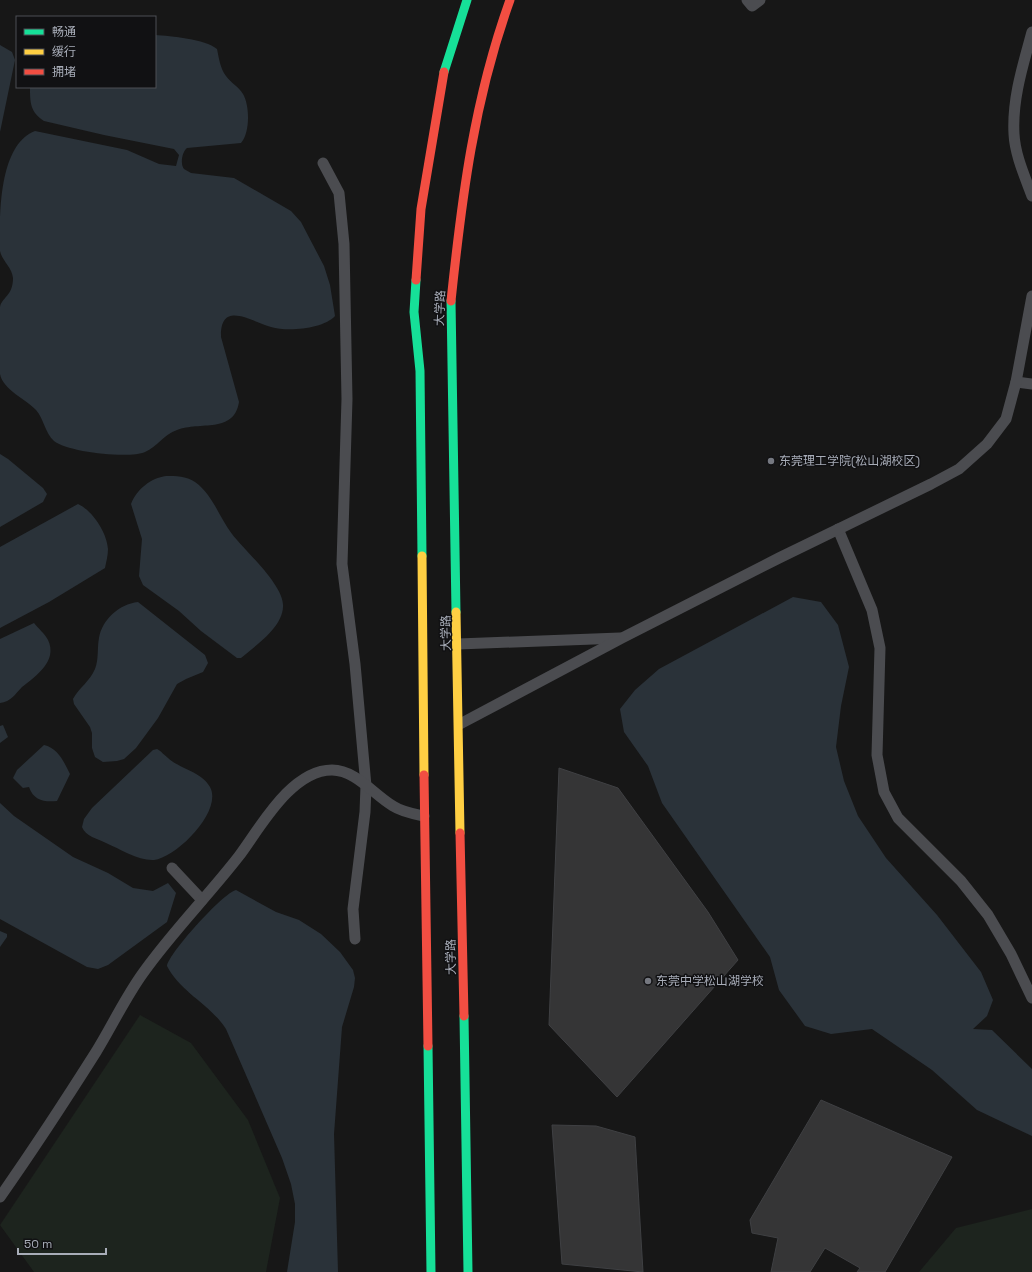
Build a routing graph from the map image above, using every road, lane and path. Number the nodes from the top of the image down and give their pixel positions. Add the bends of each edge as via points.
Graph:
1 (467, 0) edge
2 (510, 0) edge
3 (747, 0) edge
4 (760, 0) edge
5 (1032, 32) edge
6 (324, 163) dead end
7 (1032, 196) edge
8 (1032, 296) edge
9 (1016, 382) junction
10 (1032, 384) edge
11 (838, 529) junction
12 (622, 638) junction
13 (458, 644) junction
14 (460, 724) junction
15 (366, 786) junction
16 (424, 816) junction
17 (172, 868) dead end
18 (202, 900) junction
19 (355, 939) dead end
20 (1032, 998) edge
21 (0, 1197) edge
22 (431, 1272) edge
23 (468, 1272) edge

1 - 16 main road, 大学路 via 444,71 440,94 421,210 414,312 420,371
2 - 13 main road, 大学路 via 497,32 479,102 463,186 451,303
3 - 4 street via 752,6
5 - 7 street via 1014,106 1014,136
6 - 15 street via 339,193 344,244 347,384 342,564 355,664
8 - 9 street
9 - 10 street
9 - 11 street via 1006,419 987,444 959,469
11 - 12 street
11 - 20 street via 872,610 880,648 876,755 884,792 898,818 962,881 988,915 1011,954
12 - 13 street
12 - 14 street
13 - 14 main road, 大学路
14 - 23 main road, 大学路
15 - 16 street via 394,807
15 - 18 street via 354,777 332,770 298,784 268,814 240,855
15 - 19 street via 353,909
16 - 22 main road, 大学路
17 - 18 street
18 - 21 street via 166,941 142,975 95,1054

